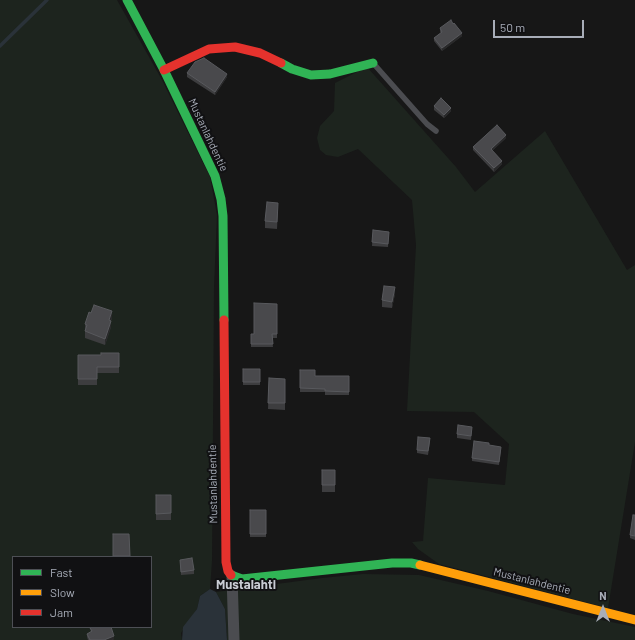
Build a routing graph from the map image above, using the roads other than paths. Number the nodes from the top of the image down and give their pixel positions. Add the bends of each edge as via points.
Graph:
1 (127, 0) edge
2 (373, 63) joint
3 (164, 70) junction
4 (436, 131) dead end
5 (232, 576) junction
6 (635, 620) edge
7 (234, 640) edge

1 - 3 street, Mustanlahdentie
2 - 3 street via 330,74 311,75 292,69 260,53 235,47 209,49
2 - 4 lane
3 - 5 street, Mustanlahdentie via 215,176 221,199 226,562
5 - 6 street, Mustanlahdentie via 242,579 411,563
5 - 7 street

